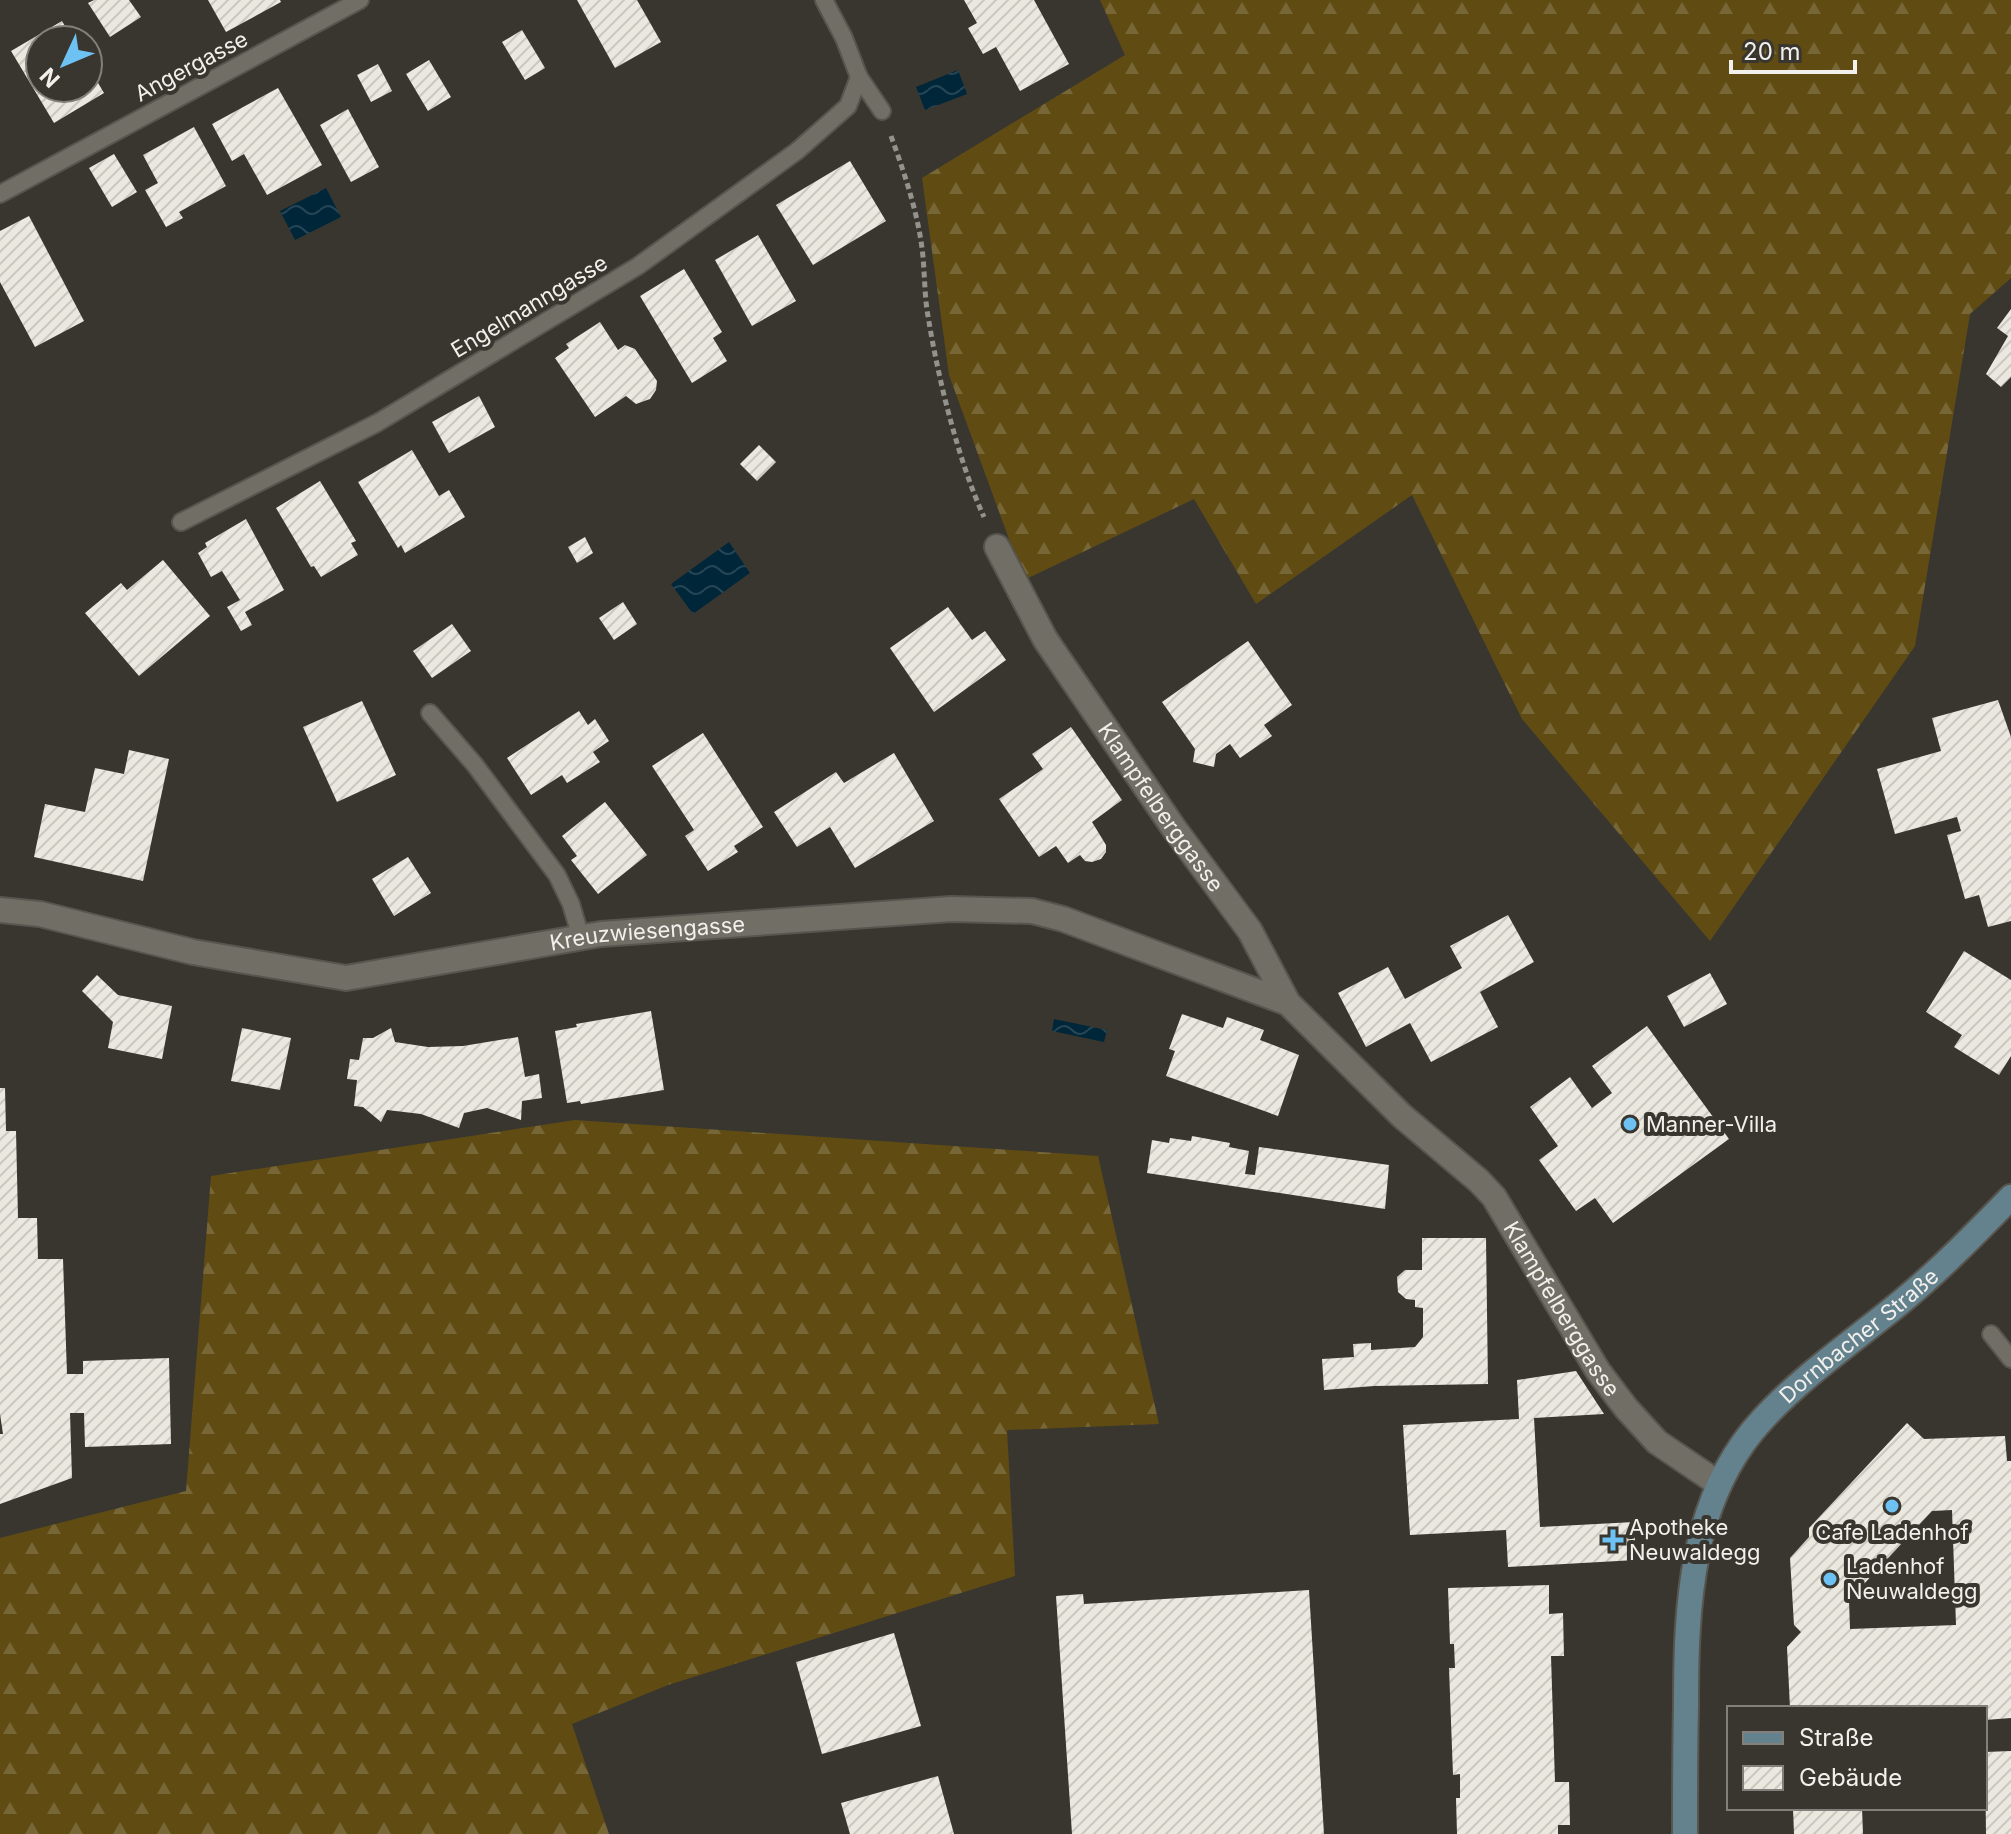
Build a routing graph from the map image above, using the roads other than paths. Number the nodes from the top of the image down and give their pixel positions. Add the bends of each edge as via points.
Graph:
1 (360, 0) edge
2 (824, 0) edge
3 (859, 77) junction
4 (882, 111) road end
5 (0, 194) edge
6 (181, 522) dead end
7 (997, 547) road end
8 (430, 713) dead end
9 (0, 910) edge
10 (581, 938) junction
11 (1288, 1003) junction
12 (2011, 1197) edge
13 (1991, 1334) dead end
14 (2011, 1359) edge
15 (1719, 1484) junction
16 (1685, 1834) edge

1 - 5 lane, Angergasse
2 - 3 lane
3 - 4 lane
3 - 6 lane, Engelmanngasse via 848,106 797,151 638,266 377,423
7 - 11 street, Klampfelberggasse via 1045,639 1250,931
8 - 10 lane via 557,875
9 - 10 street, Kreuzwiesengasse via 346,978
10 - 11 street, Kreuzwiesengasse via 855,915 981,908 1032,911
11 - 15 street, Klampfelberggasse via 1402,1116 1494,1197 1598,1371 1626,1408 1657,1442
12 - 15 main road, Dornbacher Straße via 1905,1298 1776,1405 1738,1450
13 - 14 lane
15 - 16 main road, Dornbacher Straße via 1693,1567 1689,1605

